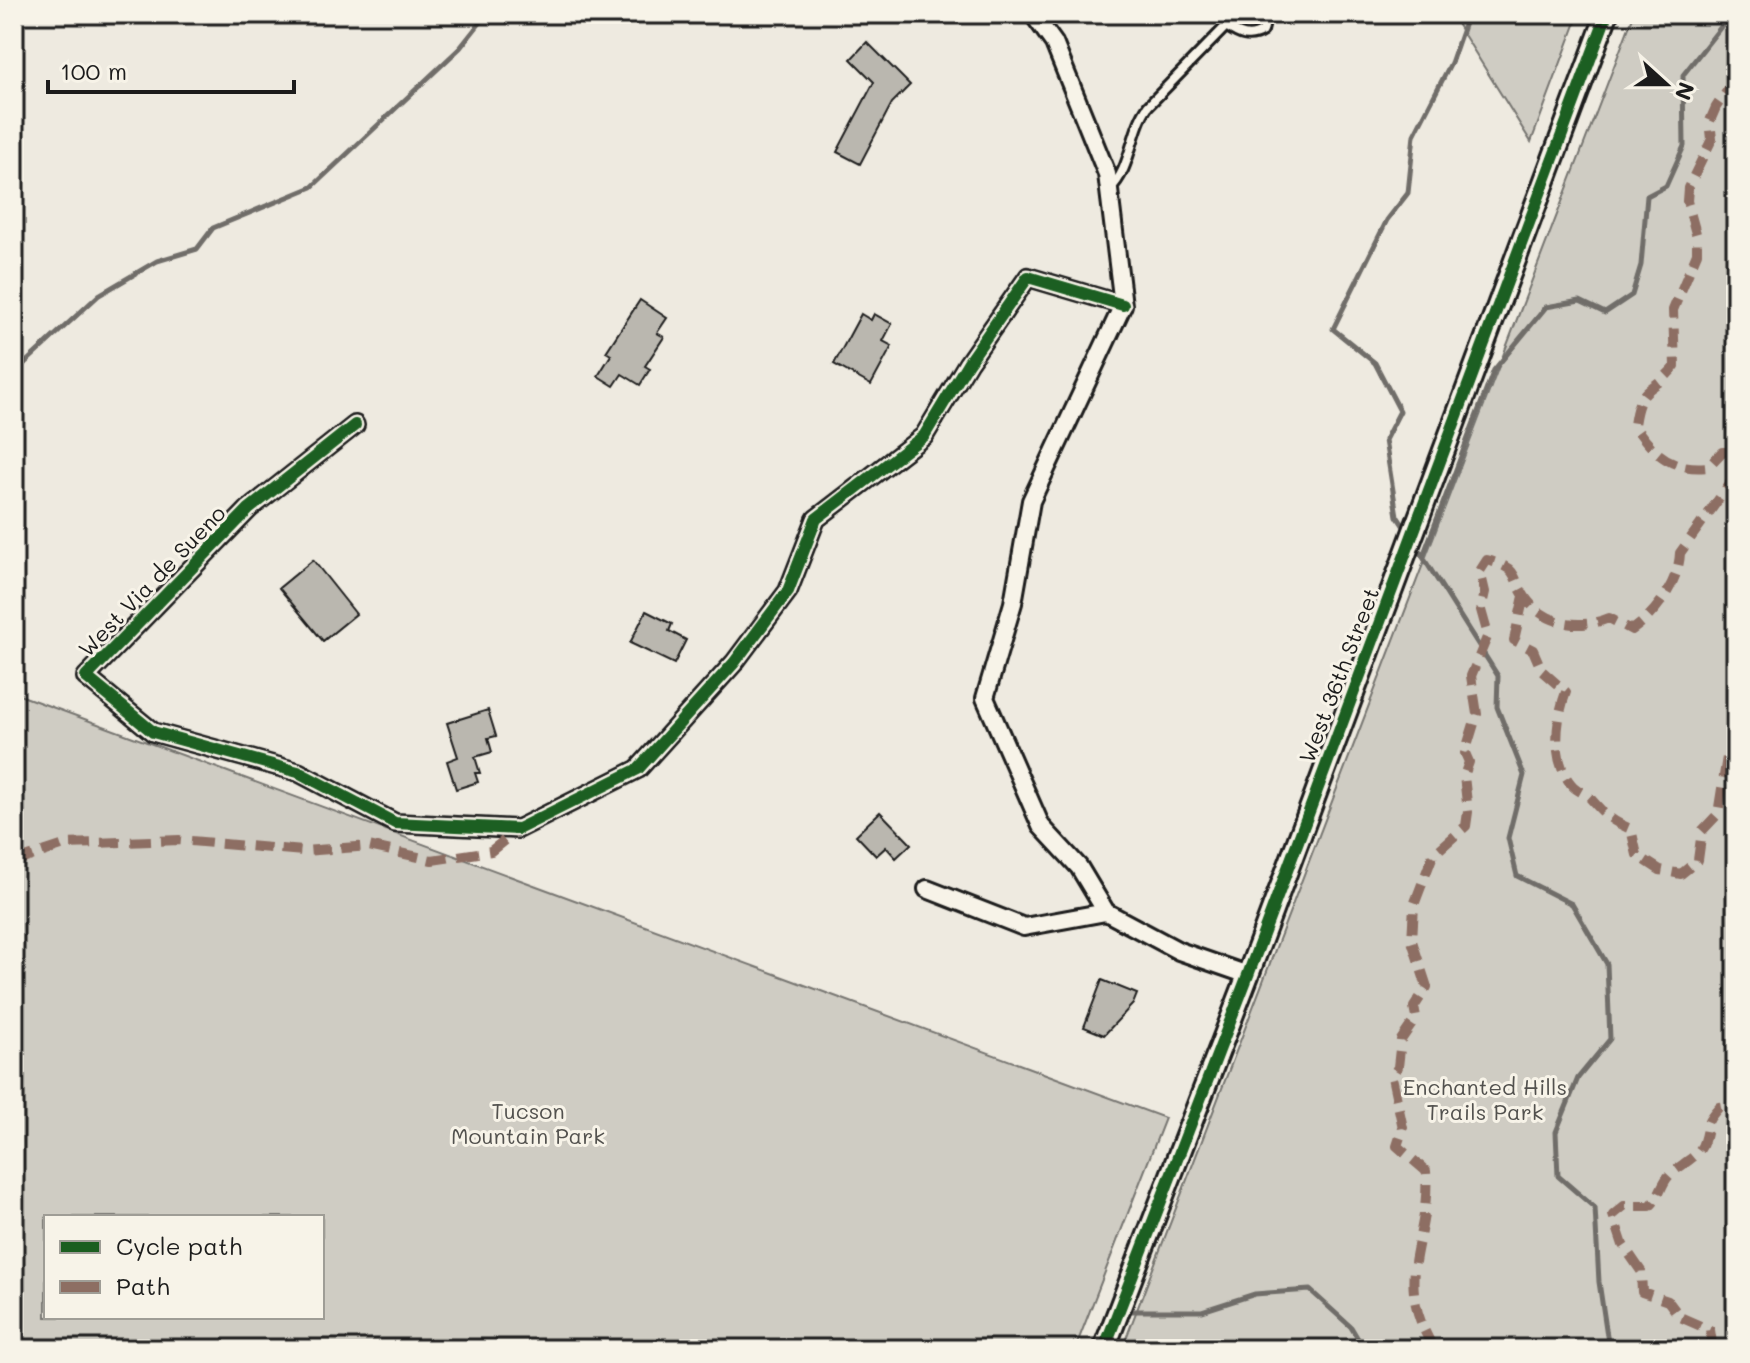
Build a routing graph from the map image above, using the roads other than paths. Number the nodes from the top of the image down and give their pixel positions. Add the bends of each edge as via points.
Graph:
1 (1033, 14) edge
2 (1238, 14) edge
3 (1267, 14) edge
4 (1607, 14) edge
5 (1226, 26) junction
6 (1109, 191) junction
7 (1123, 305) junction
8 (355, 425) dead end
9 (927, 889) dead end
10 (1106, 912) junction
11 (1248, 975) junction
12 (1104, 1349) edge

1 - 6 street via 1054,43 1107,174
2 - 5 lane
3 - 5 lane via 1263,31 1253,36
4 - 11 street, West 36th Street
5 - 6 lane via 1141,116 1119,178
6 - 7 street
7 - 8 street, West Via de Sueno via 1028,277 924,436 816,519 788,591 734,663 638,769 514,831 395,823 298,772 153,732 86,677 249,509
7 - 10 street via 1031,501 1013,603 985,698 1041,826 1079,867
9 - 10 street via 1024,927
10 - 11 street via 1179,951
11 - 12 street, West 36th Street

